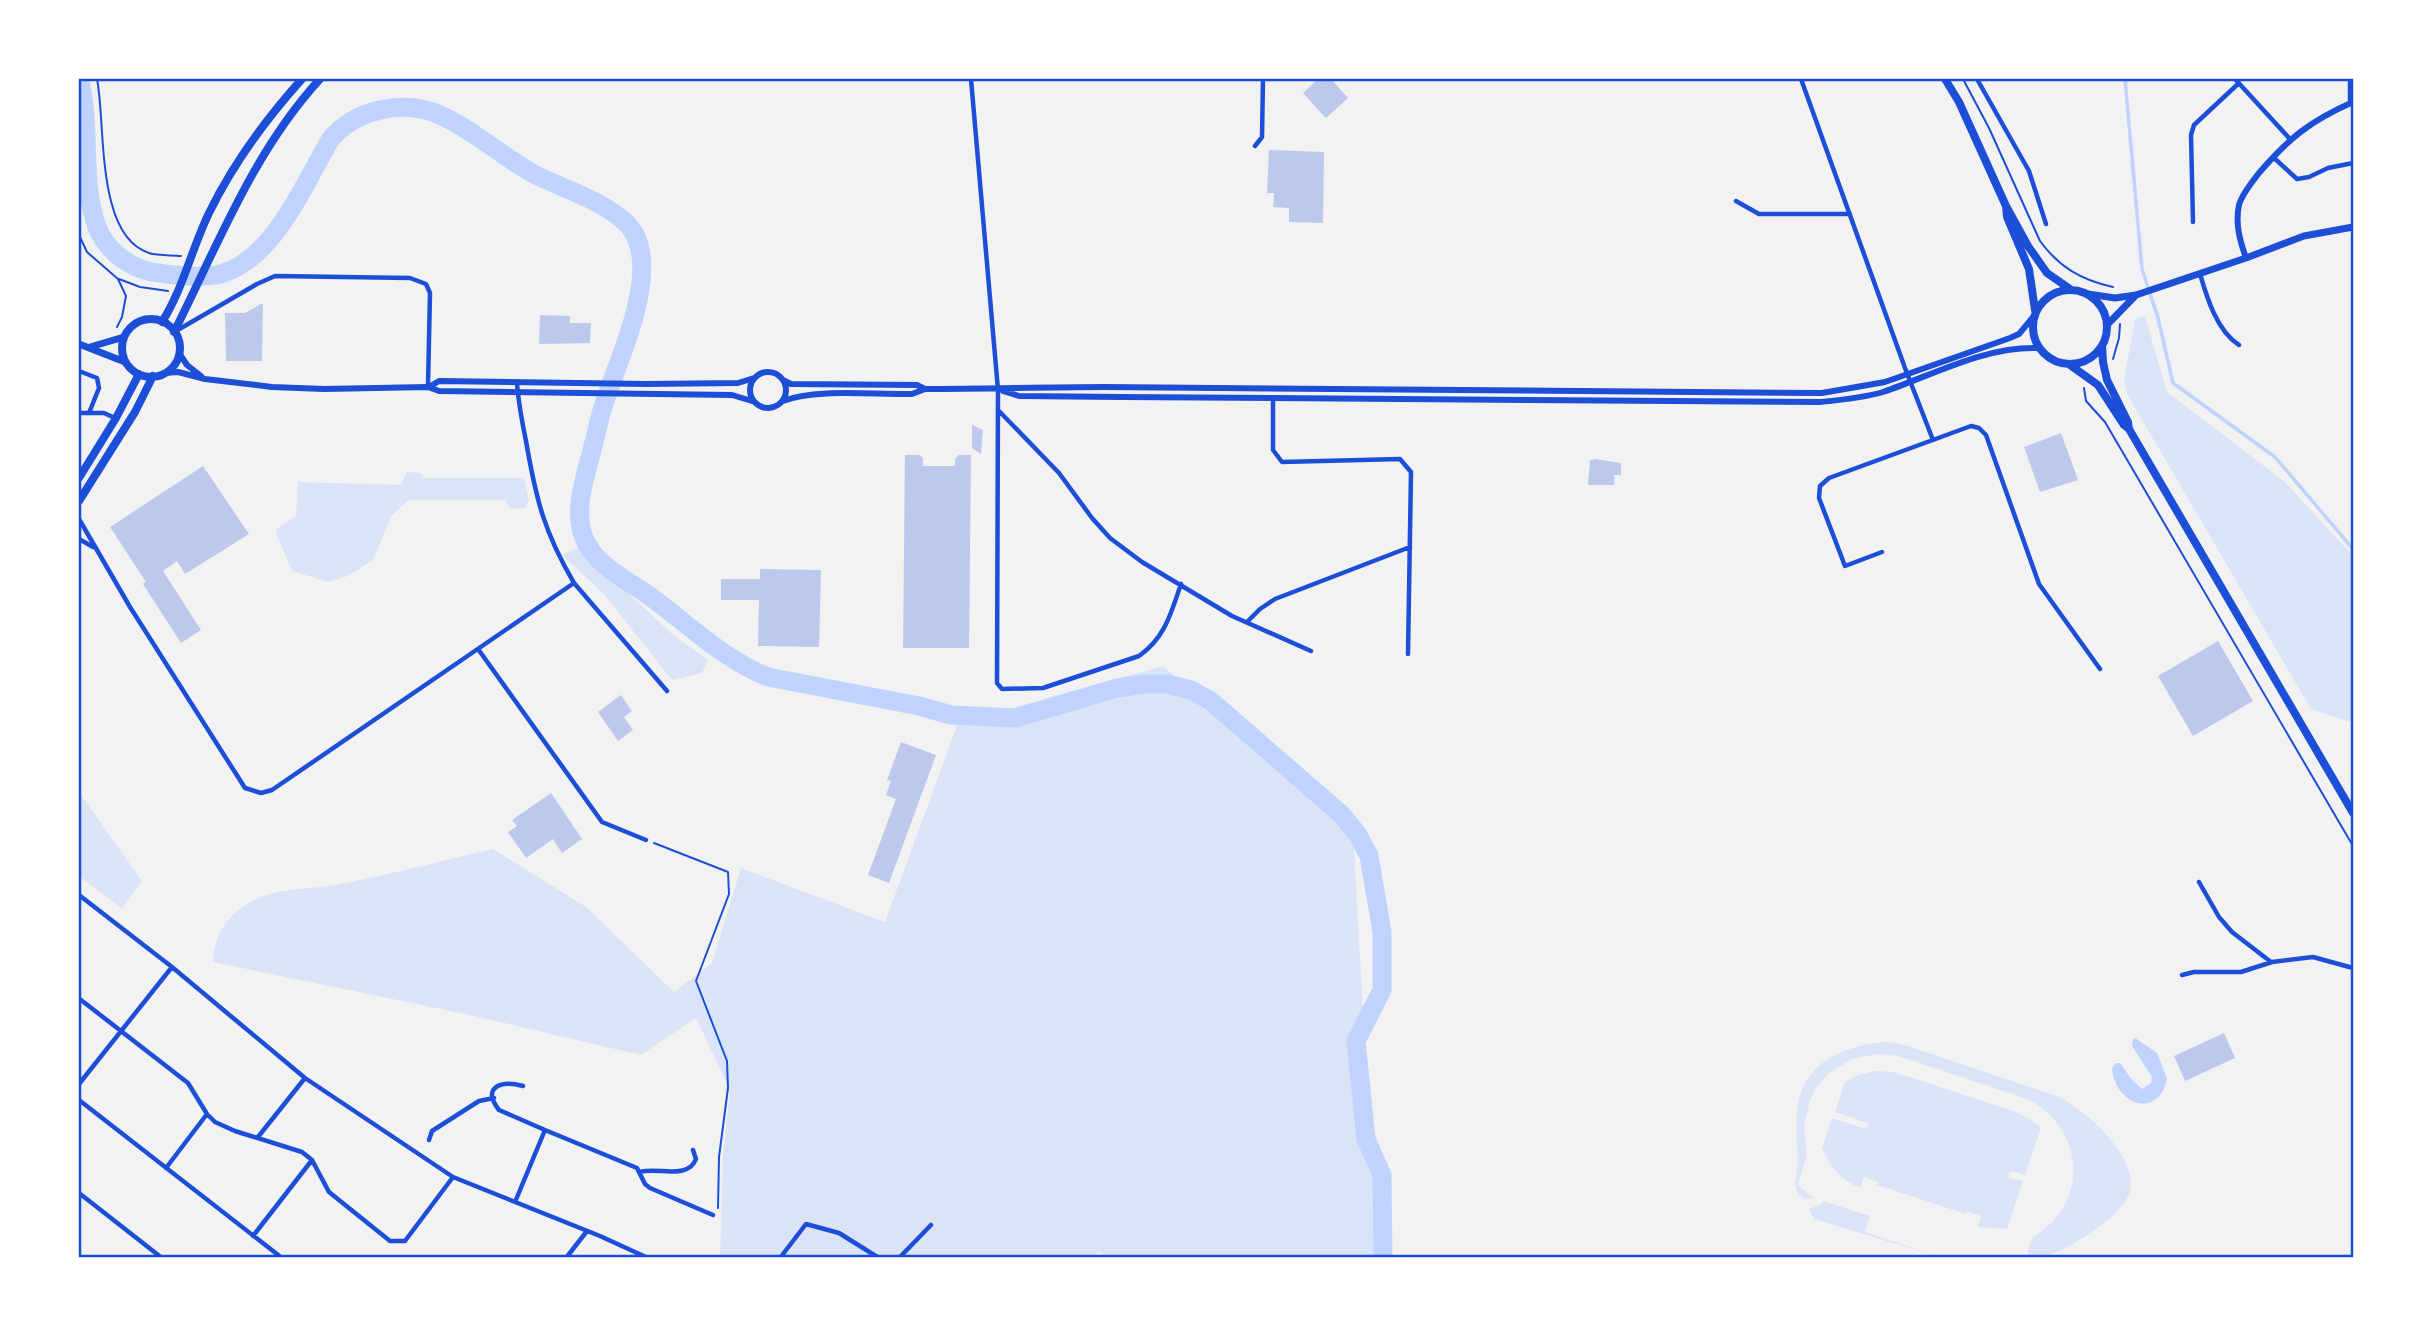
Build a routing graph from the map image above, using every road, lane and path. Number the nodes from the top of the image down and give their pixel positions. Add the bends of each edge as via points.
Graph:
1 (97, 79) edge
2 (302, 79) edge
3 (320, 79) edge
4 (971, 79) edge
5 (1263, 79) edge
6 (1801, 79) edge
7 (1945, 79) edge
8 (1964, 79) edge
9 (1977, 79) edge
10 (2350, 79) edge
11 (2237, 81) edge
12 (2352, 103) edge
13 (2290, 139) junction
14 (1255, 146) dead end
15 (2273, 157) junction
16 (2353, 163) edge
17 (1736, 201) dead end
18 (2006, 206) junction
19 (1850, 215) junction
20 (2193, 222) dead end
21 (2046, 224) dead end
22 (2353, 227) edge
23 (79, 235) edge
24 (190, 257) junction
25 (2246, 258) junction
26 (2200, 273) junction
27 (118, 279) junction
28 (2070, 289) junction
29 (176, 293) junction
30 (2088, 294) junction
31 (2136, 295) junction
32 (2115, 298) junction
33 (2118, 312) junction
34 (2034, 314) junction
35 (162, 322) junction
36 (2107, 325) junction
37 (117, 327) dead end
38 (174, 332) junction
39 (124, 337) junction
40 (79, 344) edge
41 (2239, 345) dead end
42 (2102, 346) junction
43 (89, 347) junction
44 (2038, 348) junction
45 (179, 353) junction
46 (125, 362) junction
47 (2070, 365) junction
48 (79, 371) edge
49 (2105, 372) junction
50 (164, 373) junction
51 (1907, 373) junction
52 (139, 374) junction
53 (153, 376) junction
54 (754, 378) junction
55 (205, 379) junction
56 (783, 380) junction
57 (2092, 380) junction
58 (517, 382) junction
59 (1910, 382) junction
60 (428, 387) junction
61 (925, 389) junction
62 (998, 390) junction
63 (517, 391) junction
64 (1273, 398) junction
65 (752, 401) junction
66 (783, 401) junction
67 (998, 410) junction
68 (79, 413) edge
69 (89, 413) junction
70 (116, 418) junction
71 (2129, 429) junction
72 (1933, 440) junction
73 (79, 478) edge
74 (79, 501) edge
75 (79, 519) edge
76 (79, 539) edge
77 (1410, 547) junction
78 (95, 549) junction
79 (1882, 552) dead end
80 (574, 583) junction
81 (1181, 584) junction
82 (1247, 622) junction
83 (478, 649) junction
84 (1311, 652) dead end
85 (1408, 654) dead end
86 (2101, 669) dead end
87 (667, 691) dead end
88 (2353, 813) edge
89 (646, 840) joint
90 (2353, 846) edge
91 (2199, 882) dead end
92 (79, 895) edge
93 (2272, 962) junction
94 (172, 967) junction
95 (2353, 968) edge
96 (2182, 975) dead end
97 (81, 1000) dead end
98 (121, 1031) junction
99 (305, 1078) junction
100 (79, 1084) edge
101 (523, 1086) dead end
102 (494, 1097) junction
103 (79, 1100) edge
104 (206, 1114) junction
105 (545, 1129) junction
106 (258, 1137) junction
107 (429, 1140) dead end
108 (693, 1150) dead end
109 (312, 1160) junction
110 (166, 1168) junction
111 (640, 1172) junction
112 (453, 1177) junction
113 (79, 1194) edge
114 (515, 1202) junction
115 (713, 1215) joint
116 (931, 1225) dead end
117 (587, 1231) junction
118 (253, 1236) junction
119 (162, 1258) edge
120 (282, 1258) edge
121 (566, 1258) edge
122 (648, 1258) edge
123 (780, 1258) edge
124 (879, 1258) edge
125 (899, 1258) edge

1 - 24 path via 106,176 116,221 129,240 148,253
2 - 24 main road via 239,159
3 - 38 main road via 258,162
4 - 62 street
5 - 14 street via 1262,137
6 - 19 street
7 - 18 main road
8 - 32 path via 2040,241 2073,274 2113,287
9 - 21 street via 2029,171
10 - 12 street
11 - 13 street
11 - 20 street via 2194,124
12 - 13 street
13 - 15 street
15 - 16 street via 2297,179
15 - 25 street via 2239,202 2239,234
17 - 19 street via 1759,214
18 - 28 main road via 2038,262
18 - 34 main road via 2029,268
19 - 51 street
22 - 25 main road via 2310,234
23 - 27 path via 87,252
24 - 29 main road
25 - 26 main road
26 - 31 main road
26 - 41 street via 2227,337
27 - 29 path
27 - 37 path via 125,296
28 - 30 main road
28 - 34 main road via 2049,295
29 - 35 main road
30 - 32 main road
30 - 36 main road via 2102,307
31 - 32 main road
31 - 33 main road
33 - 36 main road
33 - 49 path via 2119,338 2111,367
34 - 44 main road via 2032,330
34 - 51 street via 2019,334
35 - 38 main road
35 - 39 main road via 137,323
36 - 42 main road
38 - 45 main road
38 - 60 street via 275,276 420,280 430,293
39 - 43 main road
39 - 46 main road
40 - 43 main road
42 - 47 main road via 2084,362
42 - 49 main road
43 - 46 main road
44 - 47 main road via 2054,361
44 - 59 street via 2003,350
45 - 50 main road via 176,364
45 - 55 street
46 - 52 main road
47 - 57 main road
48 - 69 street via 97,379 99,388
49 - 71 main road
50 - 53 main road
50 - 55 street
51 - 59 street
51 - 62 street via 1885,382 1822,393
52 - 53 main road
52 - 70 main road
53 - 74 main road
54 - 56 street via 771,372
54 - 58 street via 738,383
54 - 65 street via 749,389
55 - 60 street via 289,388
56 - 61 street
56 - 66 street
57 - 71 main road
57 - 90 path via 2084,388 2086,401 2105,422
58 - 60 street via 439,381
58 - 63 street
59 - 64 street via 1848,400 1794,403
59 - 72 street
60 - 63 street via 439,391
61 - 62 street
61 - 66 street via 912,394 796,396
62 - 64 street via 1019,396
62 - 67 street
63 - 65 street via 732,395
63 - 80 street via 543,523
64 - 77 street via 1273,450 1282,462 1400,459 1412,472
65 - 66 street via 768,409
67 - 81 street via 1059,473 1110,538
67 - 81 street via 996,676 1002,689 1043,688 1139,656 1164,631
68 - 69 street
69 - 70 street
70 - 73 main road
71 - 88 main road
72 - 79 street via 1829,478 1820,486 1819,498 1844,566
72 - 86 street via 1971,426 1986,435 2039,584
75 - 78 street
76 - 78 street
77 - 82 street via 1275,599
77 - 85 street
78 - 83 street via 245,788 254,792 272,790
80 - 83 street
80 - 87 street
81 - 82 street
82 - 84 street
83 - 89 street via 602,822
89 - 115 path via 728,872 729,894 696,981 727,1061 718,1211
91 - 93 street via 2232,932
92 - 94 street
93 - 95 street via 2314,957
93 - 96 street via 2241,972
94 - 98 street
94 - 99 street
97 - 98 street
98 - 100 street
98 - 104 street via 188,1083
99 - 106 street
99 - 112 street
101 - 102 street via 501,1083
102 - 105 street via 499,1110
102 - 107 street via 432,1131
103 - 110 street
104 - 106 street via 235,1132
104 - 110 street
105 - 111 street
105 - 114 street
106 - 109 street
108 - 111 street via 696,1159 690,1169
109 - 112 street via 329,1192 390,1241 405,1241
109 - 118 street
110 - 118 street
111 - 115 street via 650,1188
112 - 114 street
113 - 119 street
114 - 117 street
116 - 125 street
117 - 121 street
117 - 122 street
118 - 120 street
123 - 124 street via 806,1224 839,1233

